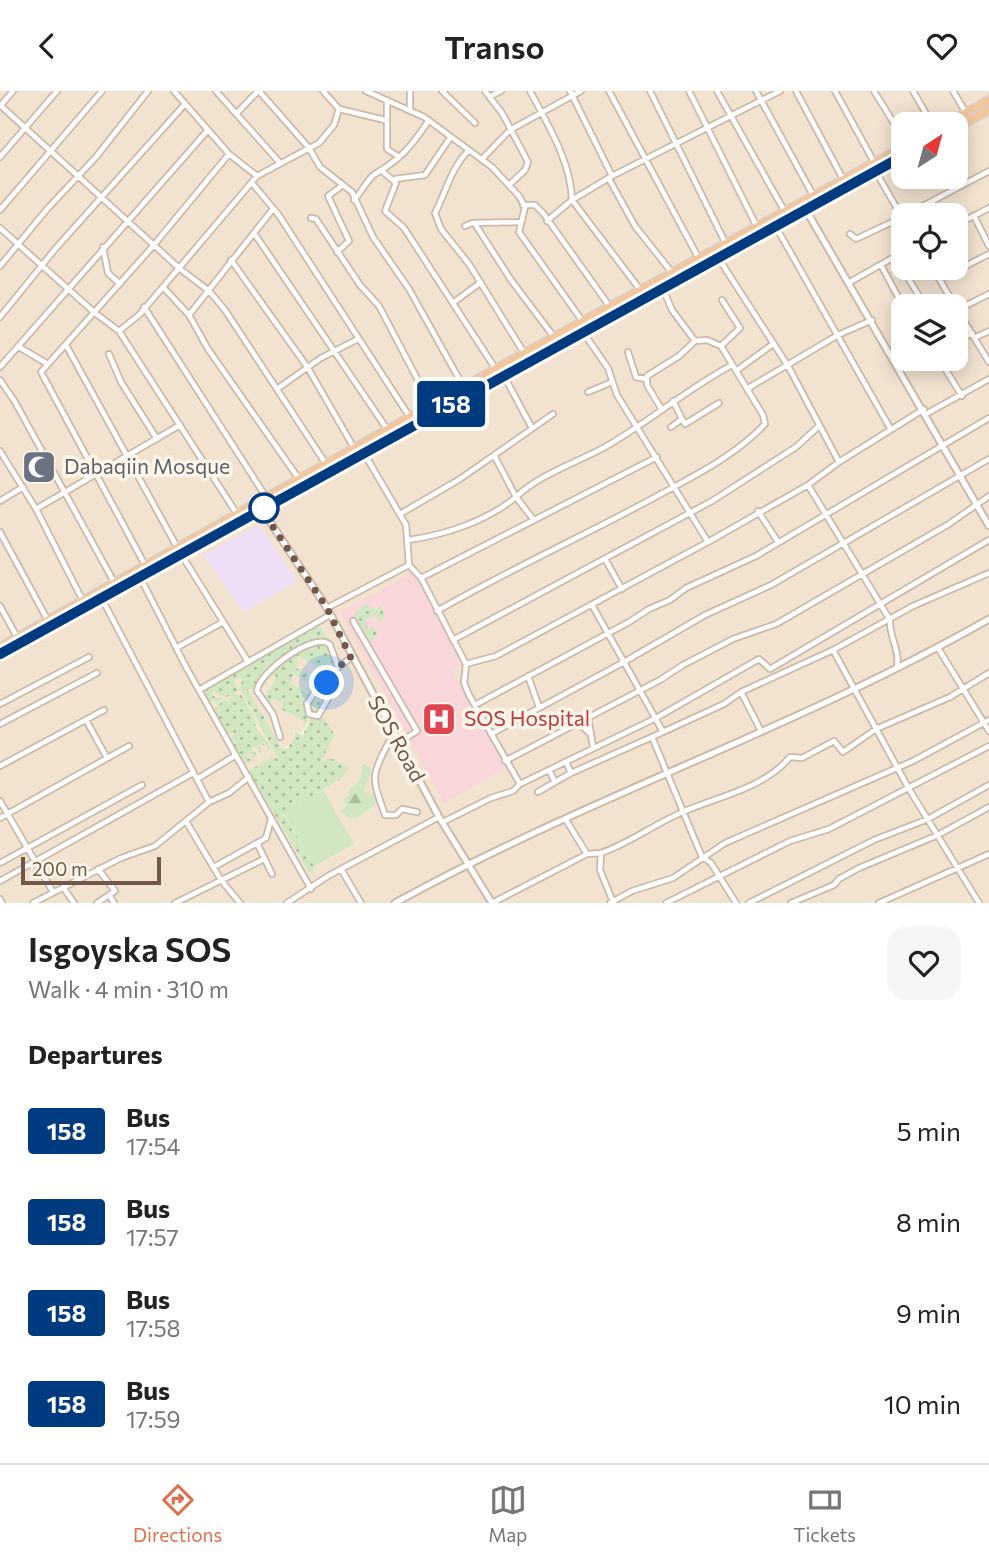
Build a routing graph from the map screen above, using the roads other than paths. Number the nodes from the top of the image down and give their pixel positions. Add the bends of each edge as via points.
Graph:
1 (13, 91) edge
2 (57, 91) edge
3 (102, 91) edge
4 (148, 91) edge
5 (174, 91) edge
6 (216, 91) edge
7 (259, 91) edge
8 (323, 91) edge
9 (366, 91) edge
10 (410, 91) edge
11 (442, 91) edge
12 (485, 91) edge
13 (501, 91) edge
14 (530, 91) edge
15 (581, 91) edge
16 (610, 91) edge
17 (650, 91) edge
18 (689, 91) edge
19 (718, 91) edge
20 (756, 91) edge
21 (780, 91) edge
22 (796, 91) edge
23 (835, 91) edge
24 (874, 91) edge
25 (913, 91) edge
26 (953, 91) edge
27 (572, 93) edge
28 (491, 96) junction
29 (989, 100) edge
30 (387, 101) junction
31 (761, 101) junction
32 (185, 104) junction
33 (0, 105) edge
34 (339, 109) junction
35 (410, 109) junction
36 (989, 110) edge
37 (925, 112) edge
38 (965, 112) edge
39 (968, 112) edge
40 (541, 113) junction
41 (236, 114) junction
42 (732, 116) junction
43 (891, 119) edge
44 (429, 120) junction
45 (386, 121) junction
46 (968, 121) edge
47 (475, 123) dead end
48 (25, 127) junction
49 (708, 127) junction
50 (208, 130) junction
51 (510, 130) junction
52 (450, 138) junction
53 (677, 142) junction
54 (309, 148) junction
55 (468, 151) junction
56 (50, 152) junction
57 (229, 153) junction
58 (891, 153) edge
59 (0, 157) edge
60 (399, 157) junction
61 (482, 159) junction
62 (647, 160) junction
63 (874, 162) junction
64 (891, 162) edge
65 (280, 163) junction
66 (383, 171) junction
67 (875, 171) junction
68 (989, 171) edge
69 (77, 176) junction
70 (257, 176) junction
71 (610, 177) junction
72 (395, 180) junction
73 (843, 180) junction
74 (252, 183) junction
75 (343, 185) junction
76 (509, 185) junction
77 (814, 196) junction
78 (101, 198) junction
79 (354, 200) junction
80 (572, 200) junction
81 (894, 203) edge
82 (929, 203) edge
83 (523, 205) junction
84 (989, 208) edge
85 (272, 209) junction
86 (806, 209) junction
87 (0, 210) edge
88 (785, 212) junction
89 (974, 216) junction
90 (311, 218) dead end
91 (968, 219) edge
92 (547, 221) junction
93 (127, 222) junction
94 (521, 222) junction
95 (475, 223) junction
96 (891, 223) edge
97 (465, 226) dead end
98 (757, 227) junction
99 (775, 227) junction
100 (0, 228) edge
101 (254, 233) junction
102 (850, 233) dead end
103 (18, 243) junction
104 (726, 244) junction
105 (153, 246) junction
106 (989, 246) edge
107 (103, 247) junction
108 (337, 253) junction
109 (989, 254) edge
110 (719, 258) junction
111 (891, 259) edge
112 (231, 260) junction
113 (699, 260) junction
114 (0, 265) edge
115 (881, 265) junction
116 (968, 265) edge
117 (44, 266) junction
118 (179, 268) junction
119 (673, 274) junction
120 (850, 282) junction
121 (480, 283) junction
122 (120, 284) junction
123 (163, 287) junction
124 (70, 289) junction
125 (663, 289) junction
126 (209, 291) junction
127 (642, 291) junction
128 (897, 294) edge
129 (989, 294) edge
130 (722, 300) dead end
131 (454, 302) junction
132 (968, 303) edge
133 (144, 307) junction
134 (610, 307) junction
135 (94, 313) junction
136 (189, 315) junction
137 (0, 317) edge
138 (872, 320) junction
139 (583, 322) junction
140 (968, 327) edge
141 (119, 331) junction
142 (583, 331) junction
143 (989, 331) edge
144 (838, 335) junction
145 (973, 335) junction
146 (968, 337) edge
147 (358, 338) junction
148 (555, 338) junction
149 (695, 341) junction
150 (773, 344) junction
151 (66, 345) junction
152 (721, 346) junction
153 (19, 347) junction
154 (336, 350) junction
155 (628, 352) dead end
156 (525, 353) junction
157 (109, 354) dead end
158 (989, 362) edge
159 (46, 363) junction
160 (732, 365) junction
161 (788, 366) junction
162 (0, 367) edge
163 (308, 368) junction
164 (495, 369) junction
165 (736, 371) junction
166 (946, 371) edge
167 (504, 375) junction
168 (645, 379) junction
169 (989, 379) edge
170 (0, 380) edge
171 (612, 382) junction
172 (464, 387) junction
173 (277, 389) junction
174 (589, 392) dead end
175 (748, 392) junction
176 (962, 396) junction
177 (673, 401) junction
178 (719, 403) dead end
179 (431, 405) junction
180 (662, 410) junction
181 (925, 412) junction
182 (552, 414) dead end
183 (410, 417) junction
184 (989, 418) edge
185 (682, 419) junction
186 (180, 425) junction
187 (819, 426) junction
188 (637, 427) junction
189 (671, 427) dead end
190 (532, 428) junction
191 (890, 428) junction
192 (387, 430) junction
193 (157, 439) junction
194 (943, 446) junction
195 (354, 448) junction
196 (0, 451) edge
197 (364, 452) junction
198 (494, 455) junction
199 (129, 456) junction
200 (657, 457) junction
201 (989, 459) edge
202 (839, 462) junction
203 (326, 464) junction
204 (98, 474) junction
205 (959, 477) junction
206 (299, 479) junction
207 (808, 485) junction
208 (23, 487) junction
209 (674, 487) junction
210 (66, 491) junction
211 (989, 496) edge
212 (516, 497) junction
213 (266, 498) junction
214 (0, 501) edge
215 (975, 504) junction
216 (259, 506) junction
217 (36, 509) junction
218 (758, 511) junction
219 (690, 513) junction
220 (237, 514) junction
221 (400, 514) junction
222 (826, 515) junction
223 (533, 519) junction
224 (989, 526) edge
225 (0, 532) edge
226 (408, 540) junction
227 (989, 540) edge
228 (708, 542) junction
229 (778, 542) junction
230 (844, 544) junction
231 (179, 551) junction
232 (605, 559) junction
233 (145, 565) junction
234 (409, 565) junction
235 (989, 573) edge
236 (862, 574) junction
237 (141, 577) junction
238 (421, 578) junction
239 (114, 582) junction
240 (622, 589) junction
241 (102, 598) junction
242 (82, 599) junction
243 (592, 605) junction
244 (880, 605) junction
245 (0, 606) edge
246 (327, 608) junction
247 (438, 611) junction
248 (330, 615) junction
249 (47, 619) junction
250 (989, 619) edge
251 (890, 620) junction
252 (353, 621) dead end
253 (223, 622) junction
254 (608, 633) junction
255 (17, 637) junction
256 (453, 641) junction
257 (0, 647) edge
258 (176, 648) junction
259 (938, 648) junction
260 (833, 650) junction
261 (0, 654) edge
262 (89, 657) dead end
263 (351, 658) junction
264 (247, 660) junction
265 (624, 662) junction
266 (466, 664) junction
267 (338, 667) junction
268 (897, 667) junction
269 (97, 673) dead end
270 (989, 673) edge
271 (528, 675) junction
272 (329, 683) junction
273 (963, 687) junction
274 (317, 689) junction
275 (641, 689) junction
276 (854, 689) junction
277 (199, 690) junction
278 (741, 692) junction
279 (329, 697) junction
280 (0, 704) edge
281 (475, 705) junction
282 (538, 707) junction
283 (104, 710) dead end
284 (589, 717) junction
285 (656, 718) junction
286 (86, 720) junction
287 (987, 721) edge
288 (578, 722) junction
289 (0, 724) edge
290 (876, 729) junction
291 (761, 731) junction
292 (989, 731) edge
293 (663, 732) junction
294 (589, 733) junction
295 (491, 734) junction
296 (280, 737) dead end
297 (652, 737) junction
298 (397, 741) junction
299 (129, 746) dead end
300 (989, 746) edge
301 (593, 747) junction
302 (236, 755) junction
303 (107, 758) junction
304 (505, 761) junction
305 (566, 762) junction
306 (0, 766) edge
307 (898, 767) junction
308 (549, 770) junction
309 (668, 772) junction
310 (193, 773) junction
311 (570, 773) junction
312 (248, 777) junction
313 (197, 779) junction
314 (555, 782) junction
315 (520, 784) junction
316 (142, 785) dead end
317 (989, 785) edge
318 (909, 789) junction
319 (538, 792) dead end
320 (0, 801) edge
321 (209, 802) junction
322 (989, 807) edge
323 (417, 812) dead end
324 (683, 812) junction
325 (7, 814) junction
326 (0, 818) edge
327 (271, 819) junction
328 (928, 819) junction
329 (441, 820) junction
330 (566, 820) junction
331 (187, 823) junction
332 (938, 835) junction
333 (257, 843) junction
334 (28, 847) junction
335 (601, 853) junction
336 (587, 854) junction
337 (989, 854) edge
338 (702, 857) junction
339 (264, 859) junction
340 (36, 861) junction
341 (0, 863) edge
342 (468, 863) junction
343 (214, 867) junction
344 (98, 869) junction
345 (341, 869) junction
346 (956, 869) junction
347 (272, 874) dead end
348 (719, 877) junction
349 (221, 880) junction
350 (0, 881) edge
351 (63, 887) junction
352 (311, 890) junction
353 (53, 892) junction
354 (110, 896) junction
355 (615, 902) edge
356 (33, 903) edge
357 (74, 903) edge
358 (97, 903) edge
359 (114, 903) edge
360 (175, 903) edge
361 (240, 903) edge
362 (288, 903) edge
363 (361, 903) edge
364 (394, 903) edge
365 (492, 903) edge
366 (666, 903) edge
367 (736, 903) edge
368 (749, 903) edge
369 (791, 903) edge
370 (880, 903) edge
371 (979, 903) edge

1 - 33 street
2 - 48 street
3 - 56 street
4 - 69 street
5 - 32 street
6 - 41 street
7 - 41 street
7 - 54 street
8 - 34 street
9 - 30 street
10 - 35 street
11 - 47 street
12 - 28 street
13 - 28 street
14 - 40 street
15 - 27 street
16 - 62 street
17 - 53 street
18 - 49 street
19 - 42 street
20 - 31 street
21 - 31 street
22 - 73 street
23 - 63 street
24 - 43 street
25 - 37 street
26 - 38 street
27 - 40 street
27 - 71 street
28 - 51 street
29 - 39 highway
30 - 35 street
30 - 45 street
31 - 42 street
31 - 77 street
32 - 50 street
32 - 78 street
33 - 48 street
34 - 45 street
34 - 54 street via 326,137
35 - 44 street
36 - 46 highway
40 - 51 street
40 - 80 street via 566,164
41 - 65 street
42 - 49 street
42 - 88 street
44 - 52 street
44 - 60 street via 410,149
45 - 60 street via 387,149
48 - 56 street
48 - 59 street
49 - 53 street
49 - 98 street
50 - 57 street
50 - 93 street
51 - 61 street
51 - 76 street via 528,165
52 - 55 street
52 - 72 street via 425,175
53 - 62 street
53 - 104 street
54 - 65 street
54 - 75 street via 320,167
55 - 61 street
55 - 121 street via 452,169 435,213 440,229
56 - 69 street
56 - 87 street
57 - 70 street
57 - 105 street
58 - 63 highway
60 - 66 street
61 - 76 street
62 - 71 street
62 - 113 street
63 - 73 highway
64 - 67 highway
65 - 70 street
66 - 72 street
66 - 79 street via 374,174
67 - 81 street
67 - 86 highway
68 - 82 street
69 - 78 street
69 - 103 street
70 - 74 street
71 - 80 street
71 - 119 street via 635,226
72 - 131 street via 385,211 404,228
73 - 77 highway
74 - 85 street
74 - 118 street
75 - 79 street
75 - 108 street via 328,196 349,241
76 - 83 street
77 - 88 highway
78 - 93 street
78 - 117 street
79 - 172 street
80 - 92 street
80 - 127 street
83 - 92 street via 535,205
83 - 94 street
84 - 89 street
85 - 101 street
85 - 147 street
86 - 99 highway
86 - 120 street
88 - 98 highway
89 - 91 street
89 - 106 street
90 - 108 street via 317,219
92 - 134 street
93 - 105 street
93 - 107 street
94 - 95 street
94 - 139 street via 519,232
95 - 97 street
95 - 148 street
96 - 102 street via 856,239
98 - 104 highway
99 - 110 highway
99 - 144 street
100 - 103 street
101 - 112 street
101 - 154 street
103 - 114 street
103 - 117 street
104 - 113 highway
105 - 118 street
105 - 122 street
107 - 122 street via 108,273
107 - 124 street
108 - 179 street via 379,306
109 - 116 street
110 - 125 highway
110 - 150 street
111 - 115 street
112 - 126 street
112 - 163 street
113 - 119 highway
115 - 120 street
115 - 128 street
117 - 124 street
117 - 137 street
118 - 123 street
118 - 126 street
119 - 127 highway
120 - 138 street
121 - 131 street
121 - 156 street
122 - 135 street
123 - 133 street
123 - 136 street
124 - 135 street
124 - 153 street
125 - 142 highway
125 - 149 street
126 - 136 street
126 - 173 street
127 - 134 highway
129 - 132 street
130 - 152 street via 740,328
131 - 164 street
133 - 141 street
133 - 213 street
134 - 139 highway
135 - 141 street
135 - 151 street
136 - 206 street
138 - 144 street
138 - 181 street
139 - 148 highway
140 - 145 street
141 - 186 street
142 - 167 highway
142 - 171 street
143 - 145 street
144 - 161 street
144 - 191 street
145 - 146 street
145 - 158 street
147 - 154 street
147 - 183 street
148 - 156 highway
149 - 152 street
149 - 168 street
150 - 161 street
150 - 165 street
151 - 159 street
151 - 199 street
152 - 160 street
153 - 159 street
153 - 162 street
154 - 163 street
154 - 192 street
155 - 168 street via 636,377
156 - 164 highway
157 - 193 street
159 - 204 street via 41,372
160 - 165 street
160 - 177 street
161 - 175 street
161 - 187 street
163 - 173 street
163 - 195 street
164 - 172 highway
165 - 175 street
166 - 176 street
167 - 190 street
167 - 197 highway
168 - 180 street
169 - 176 street
170 - 210 street
171 - 174 street
171 - 188 street
172 - 179 highway
173 - 203 street
175 - 209 street via 765,424 739,447
176 - 181 street
177 - 180 street
177 - 185 street
178 - 185 street via 685,424
179 - 183 highway
180 - 188 street
181 - 191 street
181 - 194 street
182 - 190 street
183 - 192 highway
184 - 194 street
185 - 189 street
186 - 193 street
186 - 220 street
187 - 202 street
187 - 219 street via 796,447
188 - 200 street
188 - 212 street via 532,483
190 - 198 street
191 - 202 street
192 - 195 highway
193 - 199 street
194 - 205 street
194 - 222 street
195 - 203 highway
196 - 208 street
197 - 216 highway
197 - 221 street
198 - 212 street
198 - 221 street
199 - 204 street
199 - 231 street
200 - 209 street
200 - 223 street
201 - 205 street
202 - 207 street
203 - 206 highway
204 - 210 street
204 - 233 street
205 - 215 street
205 - 230 street
206 - 213 highway
207 - 218 street
207 - 222 street
208 - 214 street
208 - 217 street
209 - 219 street
209 - 247 street
210 - 217 street
210 - 239 street
211 - 215 street
212 - 223 street
212 - 226 street via 466,525
213 - 216 highway
215 - 224 street
215 - 236 street
216 - 220 highway
216 - 231 highway
216 - 246 street, SOS Road
217 - 242 street
218 - 228 street
218 - 229 street
219 - 228 street
219 - 232 street
220 - 231 highway
221 - 226 street
222 - 229 street
222 - 230 street
223 - 238 street
225 - 249 street
226 - 234 street
227 - 244 street
228 - 240 street
229 - 254 street
230 - 236 street
230 - 265 street
231 - 233 highway
231 - 237 highway
231 - 253 street
232 - 240 street
232 - 256 street
233 - 239 highway
234 - 238 street
234 - 246 street
235 - 251 street
236 - 244 street
236 - 275 street via 776,624 733,639
237 - 241 highway
237 - 258 street
238 - 247 street
239 - 242 highway
240 - 243 street
241 - 261 highway
241 - 310 street
242 - 249 highway
243 - 254 street
243 - 266 street via 496,656
244 - 251 street
244 - 285 street via 770,669 759,659
245 - 255 street
246 - 248 street, SOS Road
247 - 256 street
248 - 263 street, SOS Road
248 - 264 street
249 - 255 highway
250 - 259 street
251 - 260 street
251 - 268 street
252 - 298 street via 417,731
253 - 258 street
253 - 264 street
254 - 265 street
254 - 271 street
255 - 257 highway
256 - 266 street
258 - 277 street
259 - 268 street
259 - 273 street
260 - 276 street
260 - 278 street
262 - 280 street
263 - 267 street
263 - 298 street, SOS Road
264 - 277 street
265 - 275 street
265 - 282 street
266 - 281 street via 464,683
267 - 272 street
267 - 296 street via 330,645 319,640 305,644 261,678 257,691 273,714
268 - 276 street
269 - 289 street
270 - 273 street
271 - 281 street
271 - 282 street
272 - 274 street
272 - 279 street
273 - 287 street
273 - 290 street
274 - 279 street via 321,696
274 - 279 street via 307,704 309,714 318,716
275 - 284 street
275 - 285 street
276 - 290 street
276 - 291 street
277 - 302 street
278 - 291 street
278 - 293 street
281 - 295 street
282 - 295 street
283 - 286 street
284 - 288 street
284 - 294 street
285 - 293 street
285 - 301 street
286 - 303 street
286 - 306 street
287 - 292 street
287 - 307 street
288 - 294 street
288 - 304 street
290 - 307 street
290 - 324 street via 843,752 834,741 802,758 790,757 751,787
291 - 309 street
293 - 297 street
294 - 301 street
295 - 304 street
297 - 309 street
297 - 311 street
298 - 323 street via 387,745 376,768 374,786 385,815 396,815 402,809
298 - 329 street, SOS Road
299 - 303 street
300 - 318 street
301 - 305 street
302 - 312 street
302 - 313 street
303 - 325 street
304 - 315 street
305 - 308 street
305 - 311 street
307 - 318 street
307 - 338 street via 763,825
308 - 314 street
308 - 315 street
309 - 324 street
309 - 330 street
310 - 313 street
310 - 340 street
311 - 314 street
312 - 321 street
312 - 327 street
313 - 321 street
314 - 319 street
315 - 329 street
316 - 334 street
317 - 328 street
318 - 328 street
318 - 348 street
320 - 325 street
321 - 331 street
322 - 332 street
324 - 335 street via 623,846
324 - 338 street
325 - 326 street
325 - 334 street
327 - 333 street via 266,838
327 - 352 street
328 - 332 street
328 - 368 street
329 - 342 street, SOS Road
329 - 345 street
330 - 336 street
330 - 342 street
331 - 343 street
331 - 344 street via 149,849
332 - 346 street
332 - 369 street
333 - 339 street
333 - 343 street
334 - 340 street
334 - 341 street
335 - 336 street
335 - 355 street via 600,870
336 - 365 street
337 - 346 street
338 - 348 street
338 - 355 street via 673,878
339 - 347 street
339 - 349 street
340 - 350 street
340 - 353 street
342 - 364 street
342 - 365 street, SOS Road
343 - 349 street
344 - 351 street
344 - 354 street via 115,888
345 - 352 street
345 - 363 street
346 - 370 street
346 - 371 street
348 - 366 street
348 - 367 street
349 - 360 street
349 - 361 street
351 - 353 street
351 - 357 street
352 - 362 street
353 - 356 street
354 - 358 street
354 - 359 street

